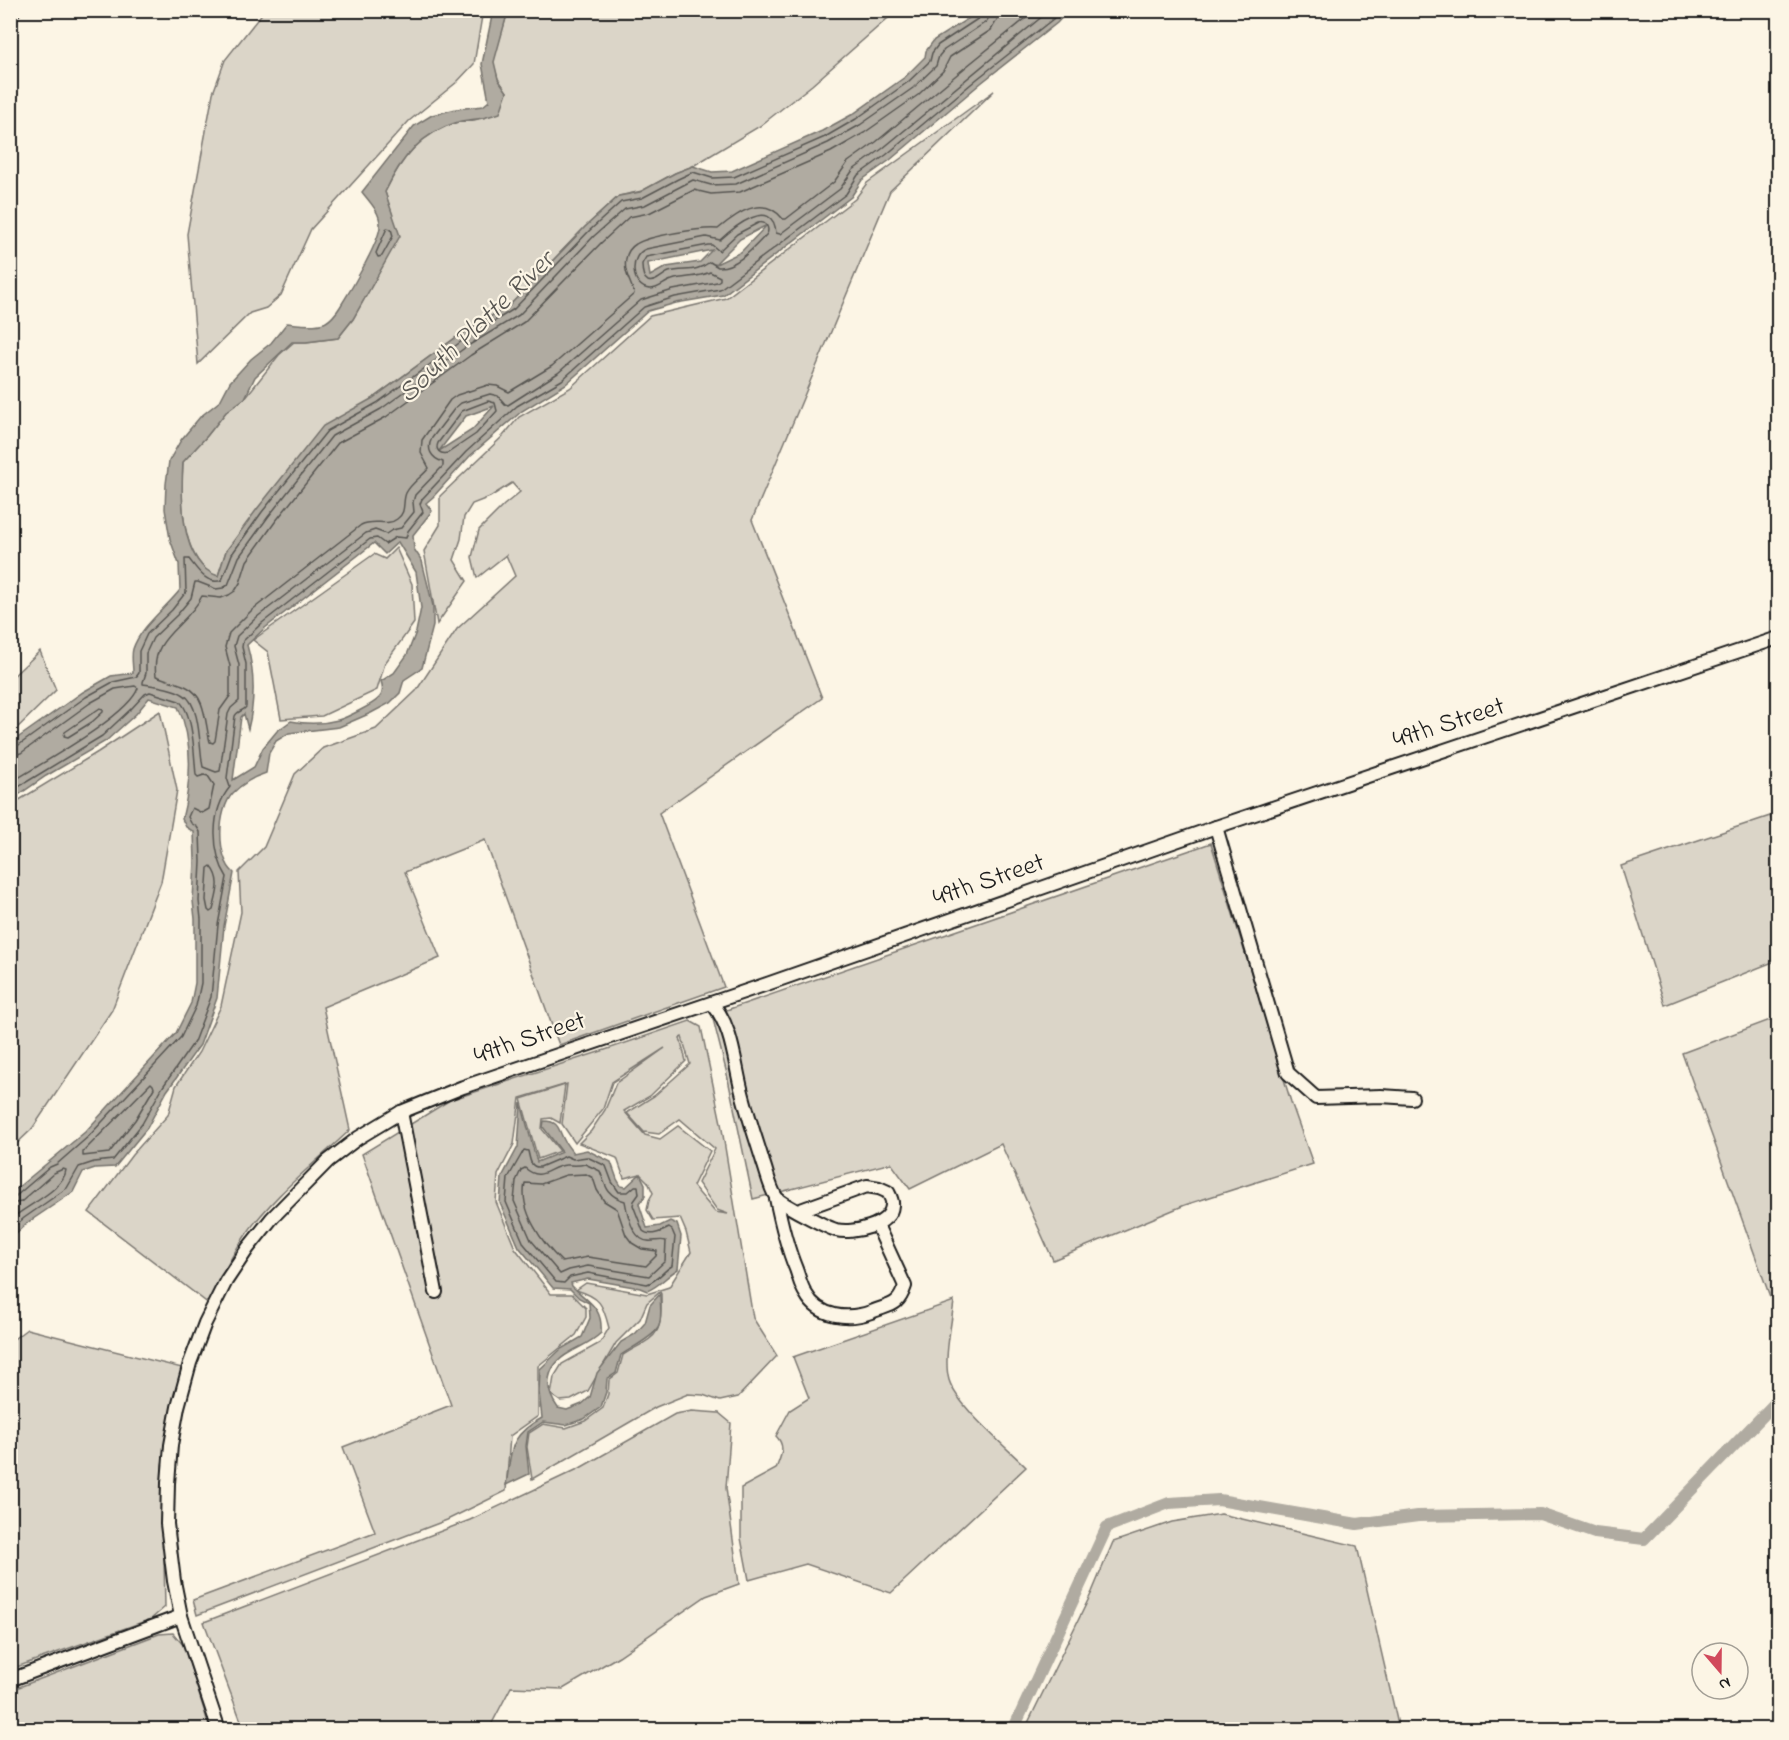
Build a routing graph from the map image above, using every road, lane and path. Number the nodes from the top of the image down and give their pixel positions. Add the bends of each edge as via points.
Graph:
1 (14, 10) edge
2 (10, 14) edge
3 (1779, 638) edge
4 (1216, 827) junction
5 (712, 1003) junction
6 (1412, 1098) dead end
7 (400, 1112) junction
8 (776, 1198) junction
9 (798, 1211) junction
10 (877, 1225) junction
11 (436, 1292) dead end
12 (181, 1616) junction
13 (10, 1680) edge
14 (219, 1730) edge

1 - 2 street
3 - 4 street, 49th Street
4 - 5 street, 49th Street
4 - 6 street via 1288,1073 1316,1098
5 - 7 street, 49th Street
5 - 8 street via 720,1012 733,1046 747,1110
7 - 11 street
7 - 12 street, 49th Street via 328,1161 272,1218 226,1281 205,1323 190,1363 171,1445 167,1524
8 - 9 street
8 - 10 street via 786,1244 806,1295 816,1306 839,1316 862,1315 902,1297 905,1286
9 - 10 street via 835,1230
9 - 10 street via 867,1186 879,1188 888,1192 893,1204 889,1215
12 - 13 street
12 - 14 street, 49th Street

